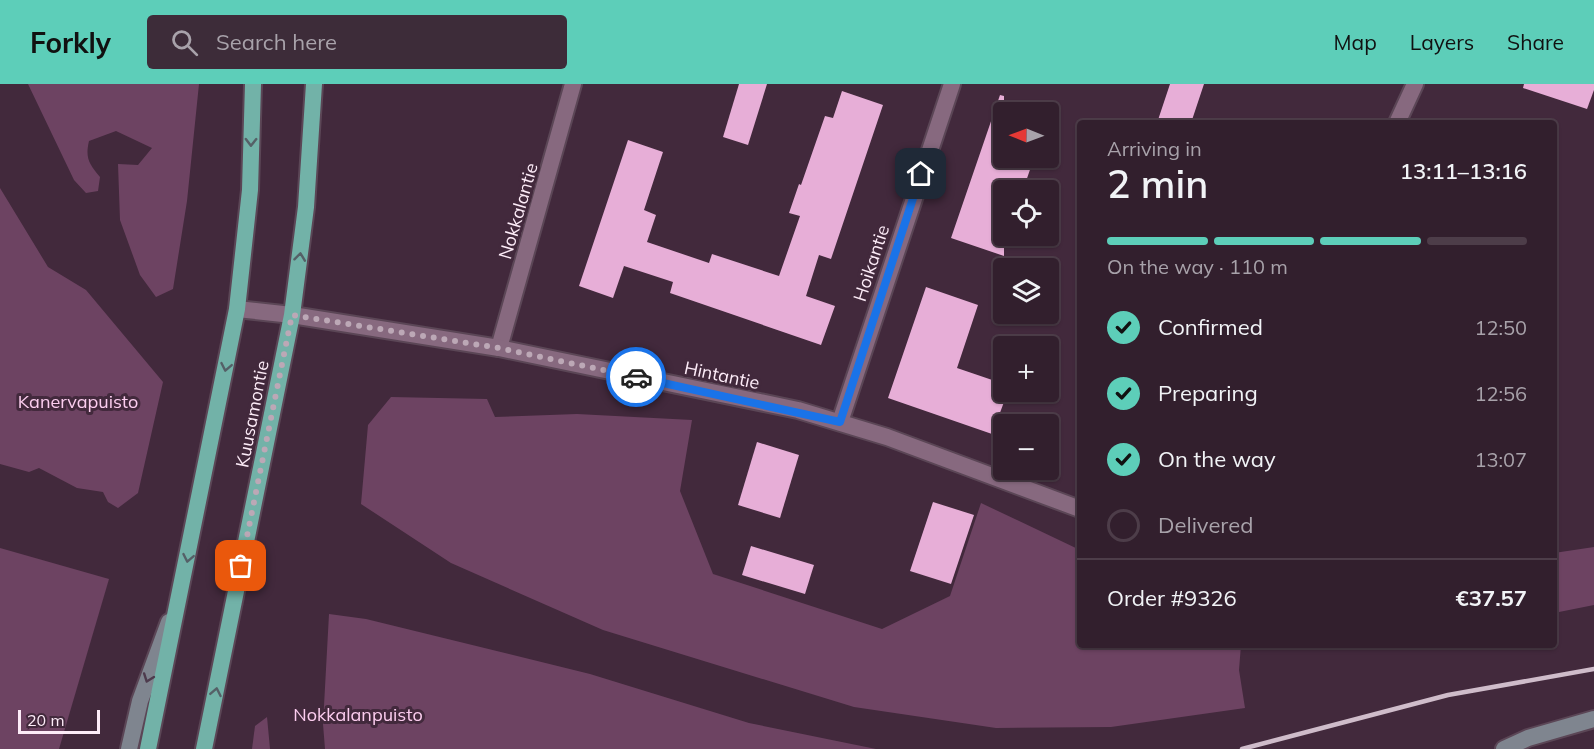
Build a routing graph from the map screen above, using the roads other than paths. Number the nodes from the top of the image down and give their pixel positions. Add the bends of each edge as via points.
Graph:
1 (253, 84) edge
2 (314, 84) edge
3 (573, 84) edge
4 (952, 84) edge
5 (1415, 84) edge
6 (1398, 120) edge
7 (237, 309) junction
8 (292, 315) junction
9 (499, 348) junction
10 (840, 422) junction
11 (1077, 507) edge
12 (183, 584) junction
13 (1594, 719) edge
14 (129, 749) edge
15 (148, 749) edge
16 (204, 749) edge
17 (1504, 749) edge

1 -> 7 highway, Kuusamontie via 250,190
8 -> 2 highway, Kuusamontie via 306,207
3 - 9 street, Nokkalantie
4 - 10 street, Hoikantie
5 - 6 street
7 - 8 street, Hintantie
7 -> 12 highway, Kuusamontie
8 - 9 street, Hintantie
16 -> 8 highway, Kuusamontie
9 - 10 street, Hintantie
10 - 11 street, Hintantie
12 -> 14 main road via 140,701
12 - 15 highway, Kuusamontie
13 - 17 main road

